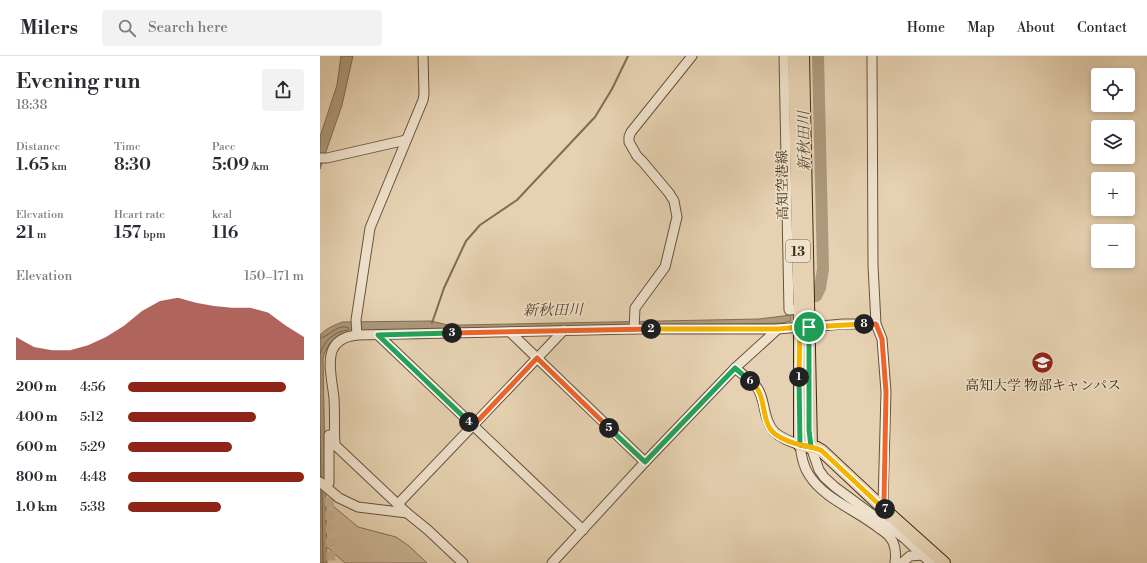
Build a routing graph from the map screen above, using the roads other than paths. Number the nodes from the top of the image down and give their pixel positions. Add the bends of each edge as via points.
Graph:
1 (423, 56) edge
2 (692, 56) edge
3 (784, 56) edge
4 (794, 56) edge
5 (803, 56) edge
6 (872, 56) edge
7 (406, 140) junction
8 (323, 158) edge
9 (800, 309) junction
10 (876, 324) junction
11 (634, 325) junction
12 (805, 327) junction
13 (778, 329) junction
14 (564, 330) junction
15 (510, 332) junction
16 (356, 335) junction
17 (378, 335) junction
18 (537, 358) junction
19 (735, 368) junction
20 (330, 384) junction
21 (473, 426) junction
22 (805, 446) junction
23 (645, 462) junction
24 (325, 483) edge
25 (398, 504) junction
26 (885, 510) junction
27 (407, 513) junction
28 (583, 530) junction
29 (923, 555) junction
30 (463, 563) edge
31 (552, 563) edge
32 (895, 563) edge
33 (902, 563) edge
34 (931, 563) edge
35 (944, 563) edge

1 - 7 street via 424,94
2 - 11 street via 629,137 637,156 671,197 677,217 665,267 635,308
3 - 9 street via 789,310
4 - 9 main road, 高知空港線 / 13
5 - 12 main road, 高知空港線 / 13
6 - 10 street via 873,265
7 - 8 street
7 - 16 street via 370,228
9 - 12 main road, 高知空港線 / 13
10 - 12 street
10 - 26 street via 882,339 886,392
11 - 13 street
11 - 14 street
12 - 13 street
12 - 22 main road, 高知空港線 / 13 via 809,430
13 - 19 street
14 - 15 street
14 - 18 street
15 - 17 street
15 - 18 street
16 - 17 street
16 - 20 street via 339,340 330,348
17 - 21 street
18 - 21 street
18 - 23 street
19 - 22 street via 758,389 772,430 782,438
19 - 23 street
20 - 24 street
20 - 25 street via 334,397 335,445
21 - 25 street
21 - 28 street
22 - 26 main road via 822,451
22 - 29 street via 824,477
22 - 32 street via 801,457 809,475 828,495 871,521 890,538 896,549
23 - 28 street
24 - 27 street via 339,498 358,507
25 - 27 street
26 - 35 main road
27 - 30 street
28 - 31 street
29 - 33 street via 910,556
29 - 34 street

